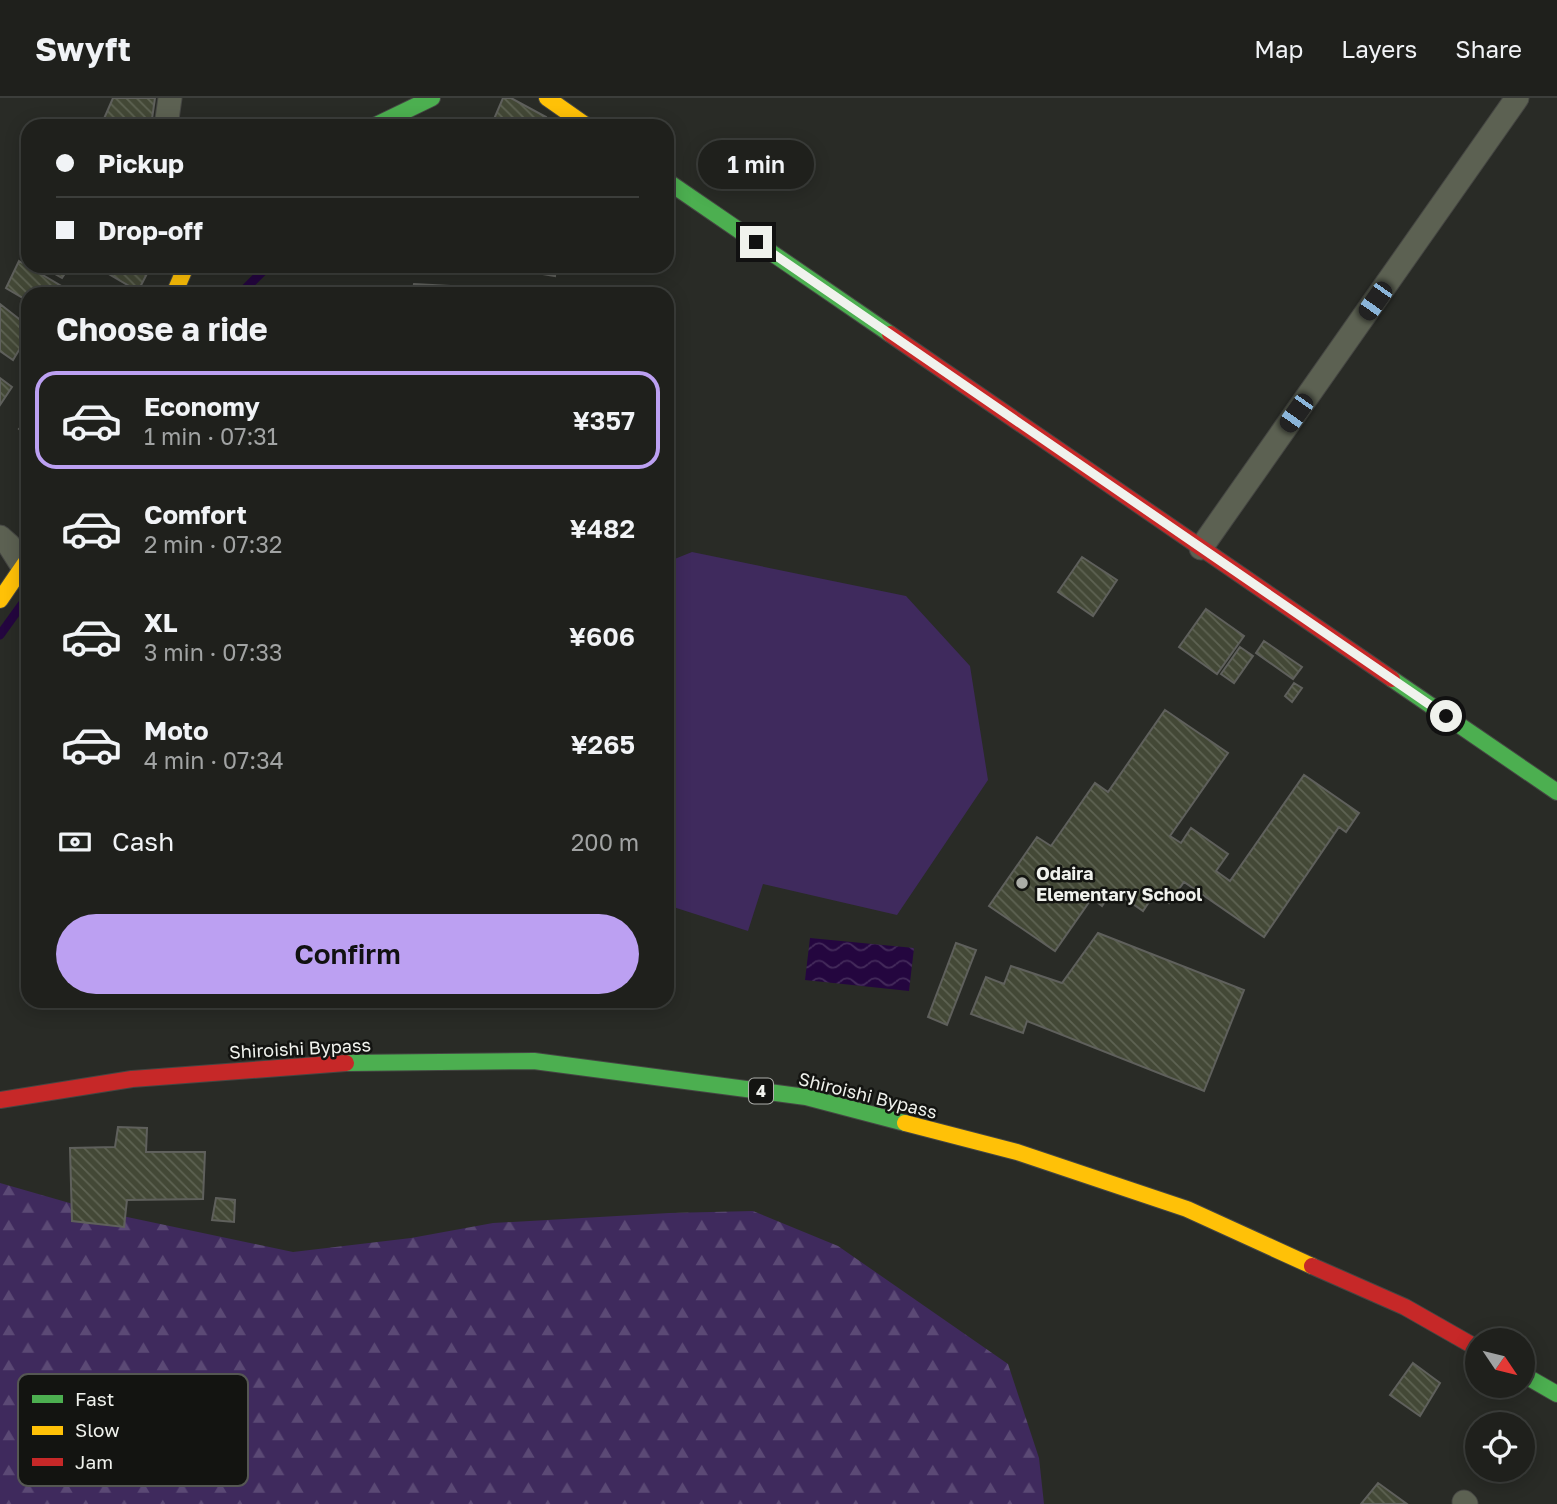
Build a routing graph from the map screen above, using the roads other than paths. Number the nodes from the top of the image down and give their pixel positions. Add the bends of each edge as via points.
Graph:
1 (170, 98) edge
2 (432, 98) edge
3 (547, 98) edge
4 (1517, 98) edge
5 (167, 119) edge
6 (388, 119) edge
7 (577, 119) edge
8 (674, 186) edge
9 (0, 537) edge
10 (1201, 548) junction
11 (21, 558) edge
12 (21, 570) edge
13 (0, 600) edge
14 (1557, 792) edge
15 (0, 1100) edge
16 (1465, 1341) edge
17 (1535, 1381) edge
18 (1557, 1394) edge

1 - 5 street
2 - 6 main road
3 - 7 main road
4 - 10 street
8 - 10 main road
9 - 11 street
10 - 14 main road
12 - 13 main road
15 - 16 main road, Shiroishi Bypass / 4 via 145,1078 345,1063 534,1061 806,1097 1017,1152 1187,1209 1405,1307
17 - 18 main road

